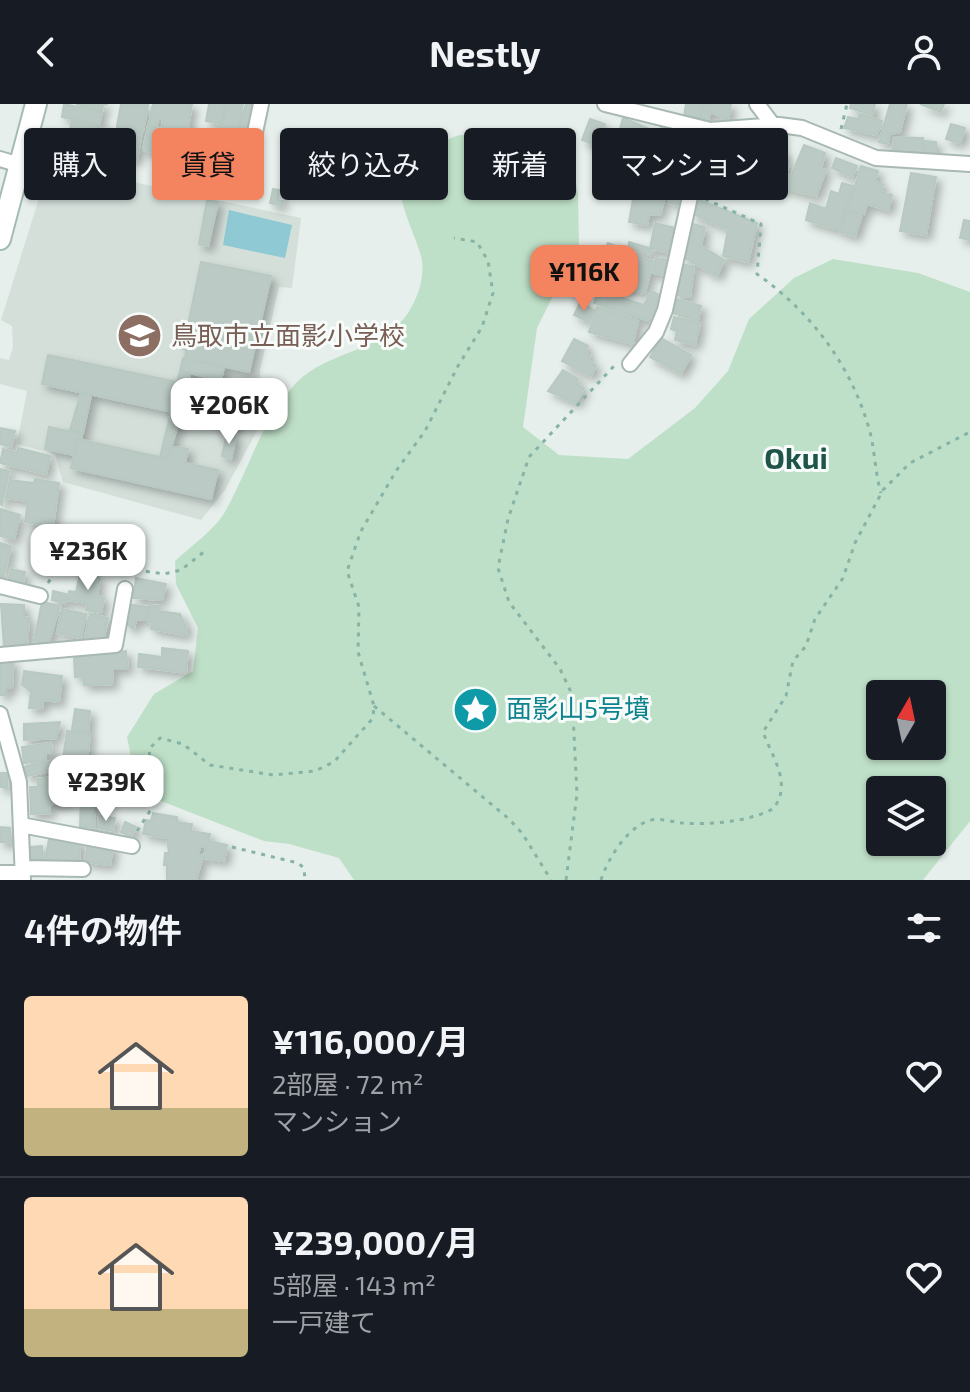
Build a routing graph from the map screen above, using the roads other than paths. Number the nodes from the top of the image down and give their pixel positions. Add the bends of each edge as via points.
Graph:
1 (36, 104) edge
2 (261, 104) edge
3 (605, 104) edge
4 (757, 104) edge
5 (773, 125) junction
6 (256, 128) edge
7 (701, 128) edge
8 (722, 128) edge
9 (10, 162) edge
10 (970, 164) edge
11 (689, 200) edge
12 (0, 239) edge
13 (630, 364) road end
14 (0, 586) edge
15 (125, 589) dead end
16 (40, 596) road end
17 (0, 655) edge
18 (0, 714) edge
19 (21, 825) junction
20 (132, 846) road end
21 (83, 869) dead end
22 (0, 873) edge
23 (23, 874) edge

1 - 9 main road
2 - 6 street
3 - 7 street
4 - 5 street
5 - 8 street
5 - 10 street via 802,128 876,158
9 - 12 main road
11 - 13 street via 665,310 656,332
14 - 16 street
15 - 17 street via 115,645
18 - 19 street via 19,782
19 - 20 street
19 - 23 street
21 - 23 street
22 - 23 street

